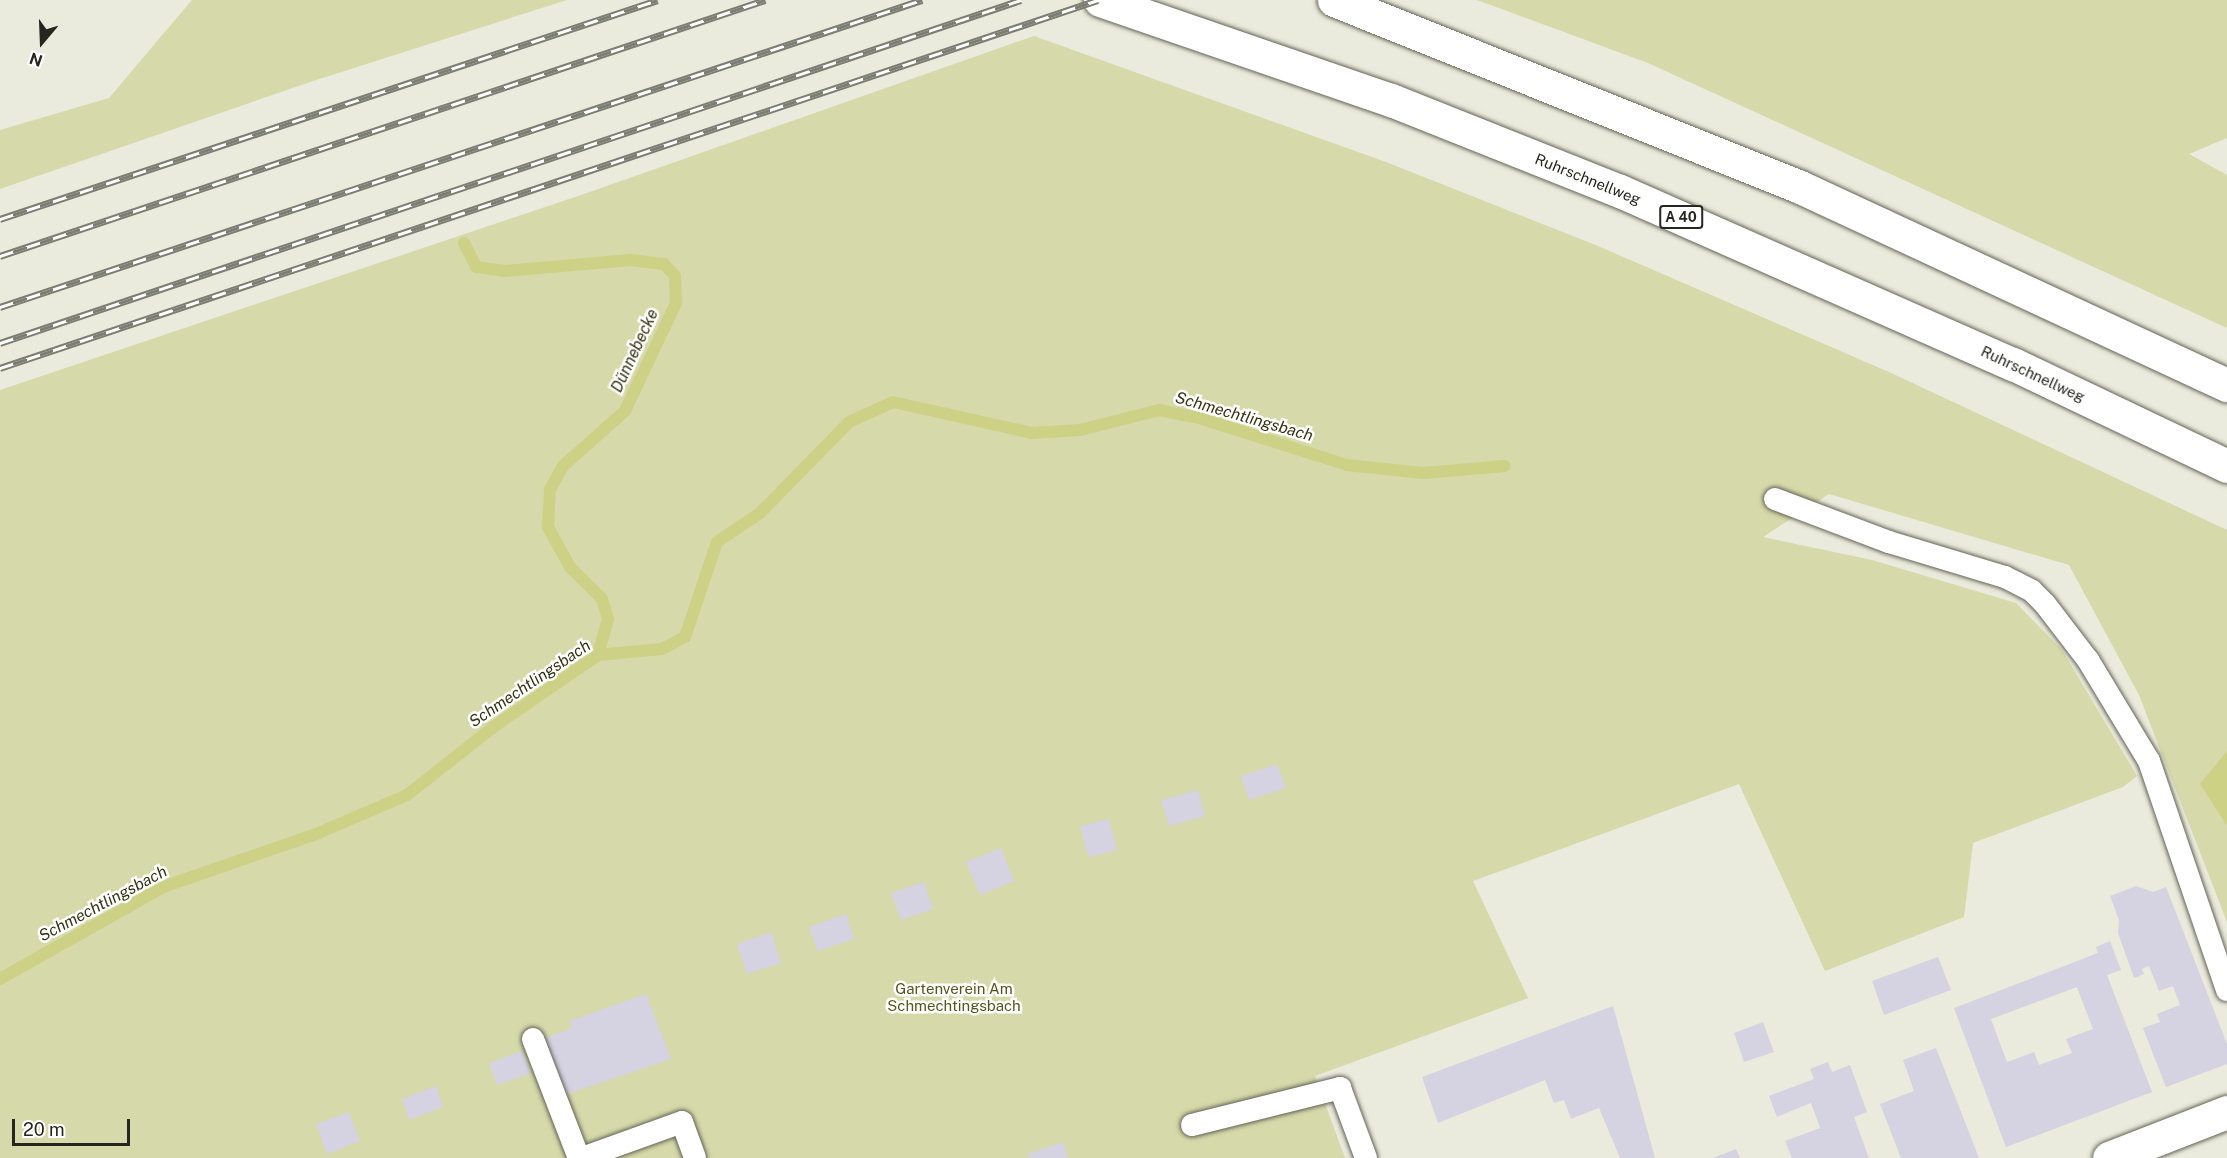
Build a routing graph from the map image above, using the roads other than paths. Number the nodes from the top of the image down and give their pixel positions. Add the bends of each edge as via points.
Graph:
1 (1334, 0) edge
2 (1110, 3) edge
3 (2227, 385) edge
4 (2227, 466) edge
5 (1775, 499) dead end
6 (2227, 990) edge
7 (533, 1039) dead end
8 (2227, 1112) edge
9 (1192, 1125) dead end
10 (2125, 1155) edge
11 (580, 1158) edge
12 (695, 1158) edge
13 (1366, 1158) edge

1 - 3 main road via 1800,187
2 - 4 main road, Ruhrschnellweg / A 40 via 1391,100 1630,196 2003,360
5 - 6 lane via 1889,542 2005,577 2032,591 2045,604 2088,660 2149,761
7 - 11 lane
8 - 10 main road
9 - 13 lane via 1340,1088
11 - 12 lane via 682,1122

